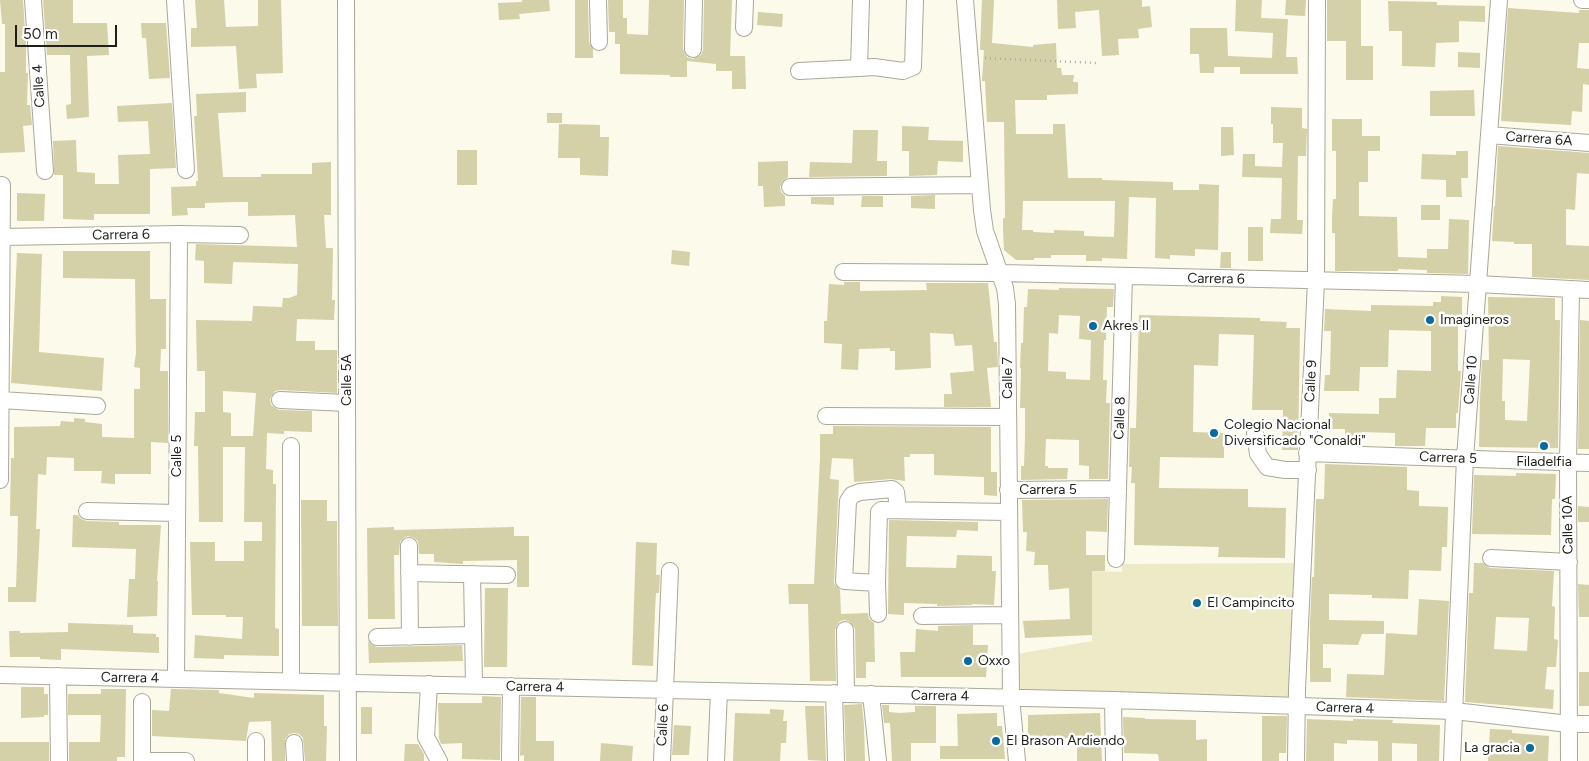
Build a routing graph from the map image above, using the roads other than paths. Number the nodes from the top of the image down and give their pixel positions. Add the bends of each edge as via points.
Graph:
1 (33, 0) edge
2 (175, 0) edge
3 (346, 0) edge
4 (598, 0) edge
5 (694, 0) edge
6 (744, 0) edge
7 (861, 0) edge
8 (916, 0) edge
9 (964, 0) edge
10 (1317, 0) edge
11 (1499, 0) edge
12 (1582, 0) edge
13 (1589, 0) edge
14 (744, 28) dead end
15 (599, 42) dead end
16 (693, 49) dead end
17 (859, 68) junction
18 (800, 71) dead end
19 (1489, 135) junction
20 (1589, 143) edge
21 (186, 170) dead end
22 (45, 171) dead end
23 (2, 184) dead end
24 (980, 185) junction
25 (790, 187) dead end
26 (179, 234) junction
27 (240, 235) dead end
28 (2, 237) junction
29 (843, 272) dead end
30 (1001, 273) junction
31 (1124, 276) junction
32 (1316, 281) junction
33 (1478, 284) junction
34 (1571, 289) junction
35 (1589, 290) edge
36 (1, 400) edge
37 (280, 400) dead end
38 (347, 403) junction
39 (97, 406) dead end
40 (826, 416) dead end
41 (1008, 417) junction
42 (1255, 432) dead end
43 (290, 446) dead end
44 (1308, 453) junction
45 (1465, 458) junction
46 (1568, 462) junction
47 (1589, 463) edge
48 (1308, 470) junction
49 (0, 480) edge
50 (1118, 489) junction
51 (1008, 490) junction
52 (898, 510) junction
53 (88, 511) dead end
54 (1008, 512) junction
55 (177, 513) junction
56 (409, 546) dead end
57 (1491, 558) dead end
58 (1116, 559) dead end
59 (1569, 562) junction
60 (670, 571) dead end
61 (409, 573) junction
62 (472, 574) junction
63 (507, 575) dead end
64 (877, 583) junction
65 (878, 614) dead end
66 (1010, 615) junction
67 (922, 616) dead end
68 (845, 630) dead end
69 (473, 636) junction
70 (377, 637) dead end
71 (410, 637) junction
72 (0, 675) edge
73 (58, 676) junction
74 (176, 679) junction
75 (291, 681) junction
76 (348, 683) junction
77 (428, 684) junction
78 (474, 685) junction
79 (511, 686) junction
80 (665, 690) junction
81 (719, 691) junction
82 (840, 694) junction
83 (871, 694) junction
84 (1011, 697) junction
85 (1113, 700) junction
86 (142, 702) dead end
87 (1297, 706) junction
88 (1454, 711) junction
89 (1569, 724) junction
90 (1589, 724) edge
91 (256, 741) dead end
92 (294, 743) dead end
93 (59, 761) edge
94 (142, 761) edge
95 (186, 761) edge
96 (256, 761) edge
97 (295, 761) edge
98 (348, 761) edge
99 (439, 761) edge
100 (510, 761) edge
101 (662, 761) edge
102 (716, 761) edge
103 (836, 761) edge
104 (878, 761) edge
105 (1017, 761) edge
106 (1114, 761) edge
107 (1296, 761) edge
108 (1452, 761) edge
109 (1569, 761) edge

1 - 22 street, Calle 4
2 - 21 street
3 - 38 street, Calle 5A
4 - 15 street
5 - 16 street
6 - 14 street
7 - 17 street
8 - 17 street via 913,67 903,71
9 - 24 street, Calle 7
10 - 32 street, Calle 9
11 - 19 street, Calle 10
12 - 13 street
17 - 18 street
19 - 20 street, Carrera 6A
19 - 33 street, Calle 10
23 - 28 street
24 - 25 street
24 - 30 street, Calle 7 via 985,231
26 - 27 street, Carrera 6
26 - 28 street, Carrera 6
26 - 55 street, Calle 5
28 - 36 street
29 - 30 street, Carrera 6
30 - 31 street, Carrera 6
30 - 41 street, Calle 7 via 1008,321
31 - 32 street, Carrera 6
31 - 50 street, Calle 8
32 - 33 street, Carrera 6
32 - 44 street, Calle 9
33 - 34 street, Carrera 6
33 - 45 street, Calle 10
34 - 35 street, Carrera 6
34 - 46 street, Calle 10A
36 - 39 street
36 - 49 street
37 - 38 street
38 - 76 street, Calle 5A
40 - 41 street
41 - 51 street, Calle 7
42 - 48 street via 1258,454 1267,467
43 - 75 street
44 - 45 street, Carrera 5
44 - 48 street, Calle 9
45 - 46 street, Carrera 5
45 - 88 street, Calle 10
46 - 47 street, Carrera 5
46 - 59 street, Calle 10A
48 - 87 street, Calle 9
50 - 51 street, Carrera 5
50 - 58 street, Calle 8
51 - 54 street, Calle 7
52 - 54 street
52 - 64 street via 879,512
52 - 64 street via 896,492 892,489 860,492 848,501 844,581
53 - 55 street
54 - 66 street, Calle 7
55 - 74 street, Calle 5
56 - 61 street
57 - 59 street
59 - 89 street, Calle 10A
60 - 80 street, Calle 6
61 - 62 street
61 - 71 street
62 - 63 street
62 - 69 street
64 - 65 street
66 - 67 street
66 - 84 street, Calle 7
68 - 82 street
69 - 71 street
69 - 78 street
70 - 71 street
72 - 73 street, Carrera 4
73 - 74 street, Carrera 4
73 - 93 street
74 - 75 street, Carrera 4
75 - 76 street, Carrera 4
76 - 77 street, Carrera 4
76 - 98 street, Calle 5A
77 - 78 street, Carrera 4
77 - 99 street via 426,737
78 - 79 street, Carrera 4
79 - 80 street, Carrera 4
79 - 100 street
80 - 81 street, Carrera 4
80 - 101 street, Calle 6
81 - 82 street, Carrera 4
81 - 102 street
82 - 83 street, Carrera 4
82 - 103 street
83 - 84 street, Carrera 4
83 - 104 street
84 - 85 street, Carrera 4
84 - 105 street, Calle 7
85 - 87 street, Carrera 4
85 - 106 street
86 - 94 street
87 - 88 street, Carrera 4
87 - 107 street, Calle 9
88 - 89 street, Carrera 4
88 - 108 street, Calle 10
89 - 90 street, Carrera 4
89 - 109 street, Calle 10A
91 - 96 street
92 - 97 street
94 - 95 street

